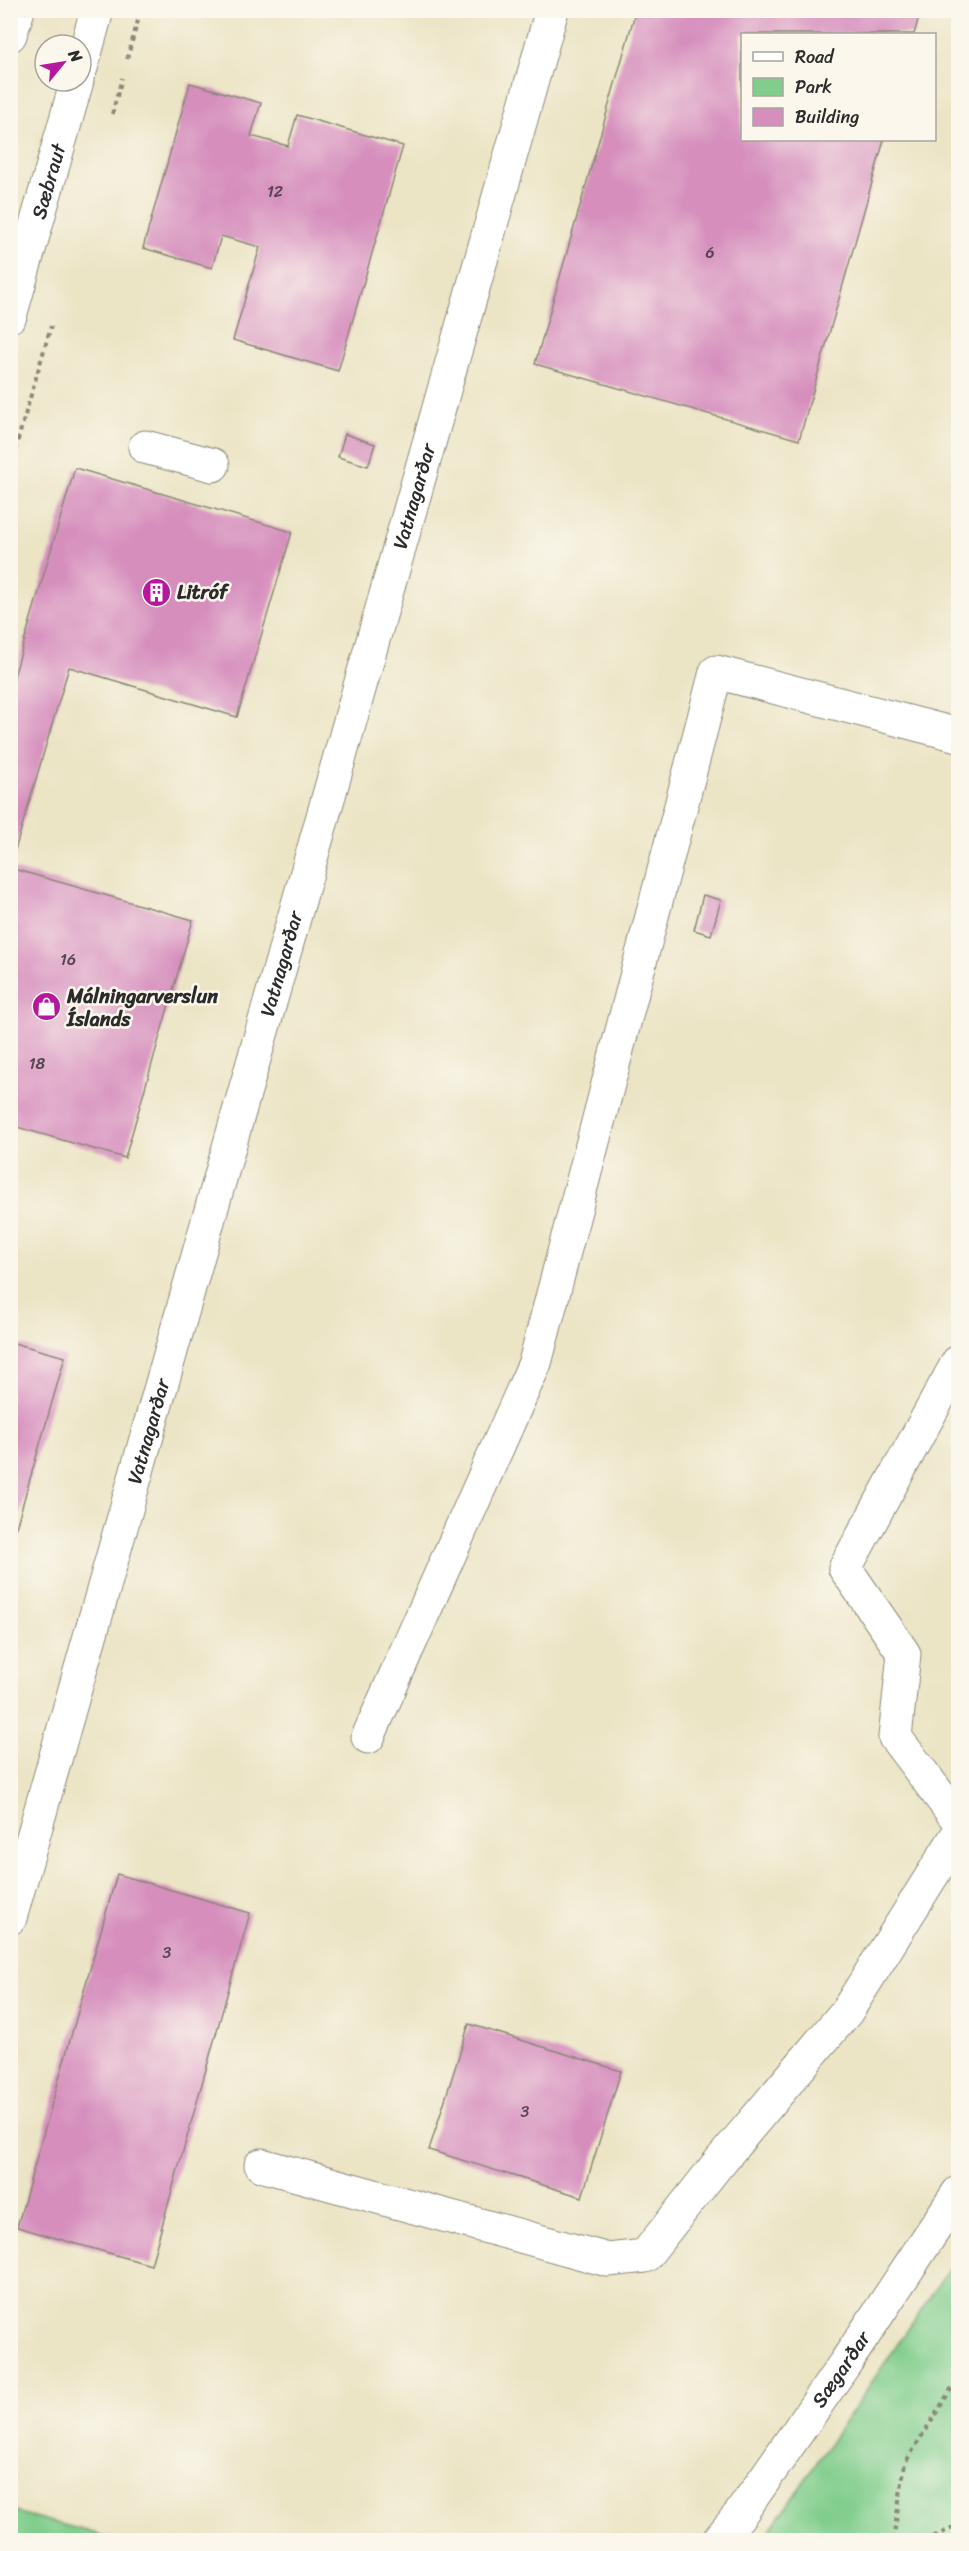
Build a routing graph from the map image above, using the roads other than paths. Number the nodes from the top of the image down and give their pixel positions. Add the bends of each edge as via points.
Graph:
1 (18, 10) edge
2 (98, 10) edge
3 (552, 10) edge
4 (91, 33) edge
5 (10, 35) edge
6 (74, 93) edge
7 (10, 316) edge
8 (145, 447) dead end
9 (213, 465) dead end
10 (958, 735) edge
11 (958, 1362) edge
12 (368, 1737) dead end
13 (958, 1820) edge
14 (958, 1834) edge
15 (10, 1918) edge
16 (261, 2165) dead end
17 (958, 2193) edge
18 (719, 2541) edge

1 - 5 street
2 - 4 street
3 - 15 street, Vatnagarðar
6 - 7 street, Sæbraut
8 - 9 street
10 - 12 street via 716,672 535,1363
11 - 13 street via 845,1568 904,1654 895,1737
14 - 16 street via 847,2011 645,2256 608,2260
17 - 18 street, Sægarðar via 846,2362

